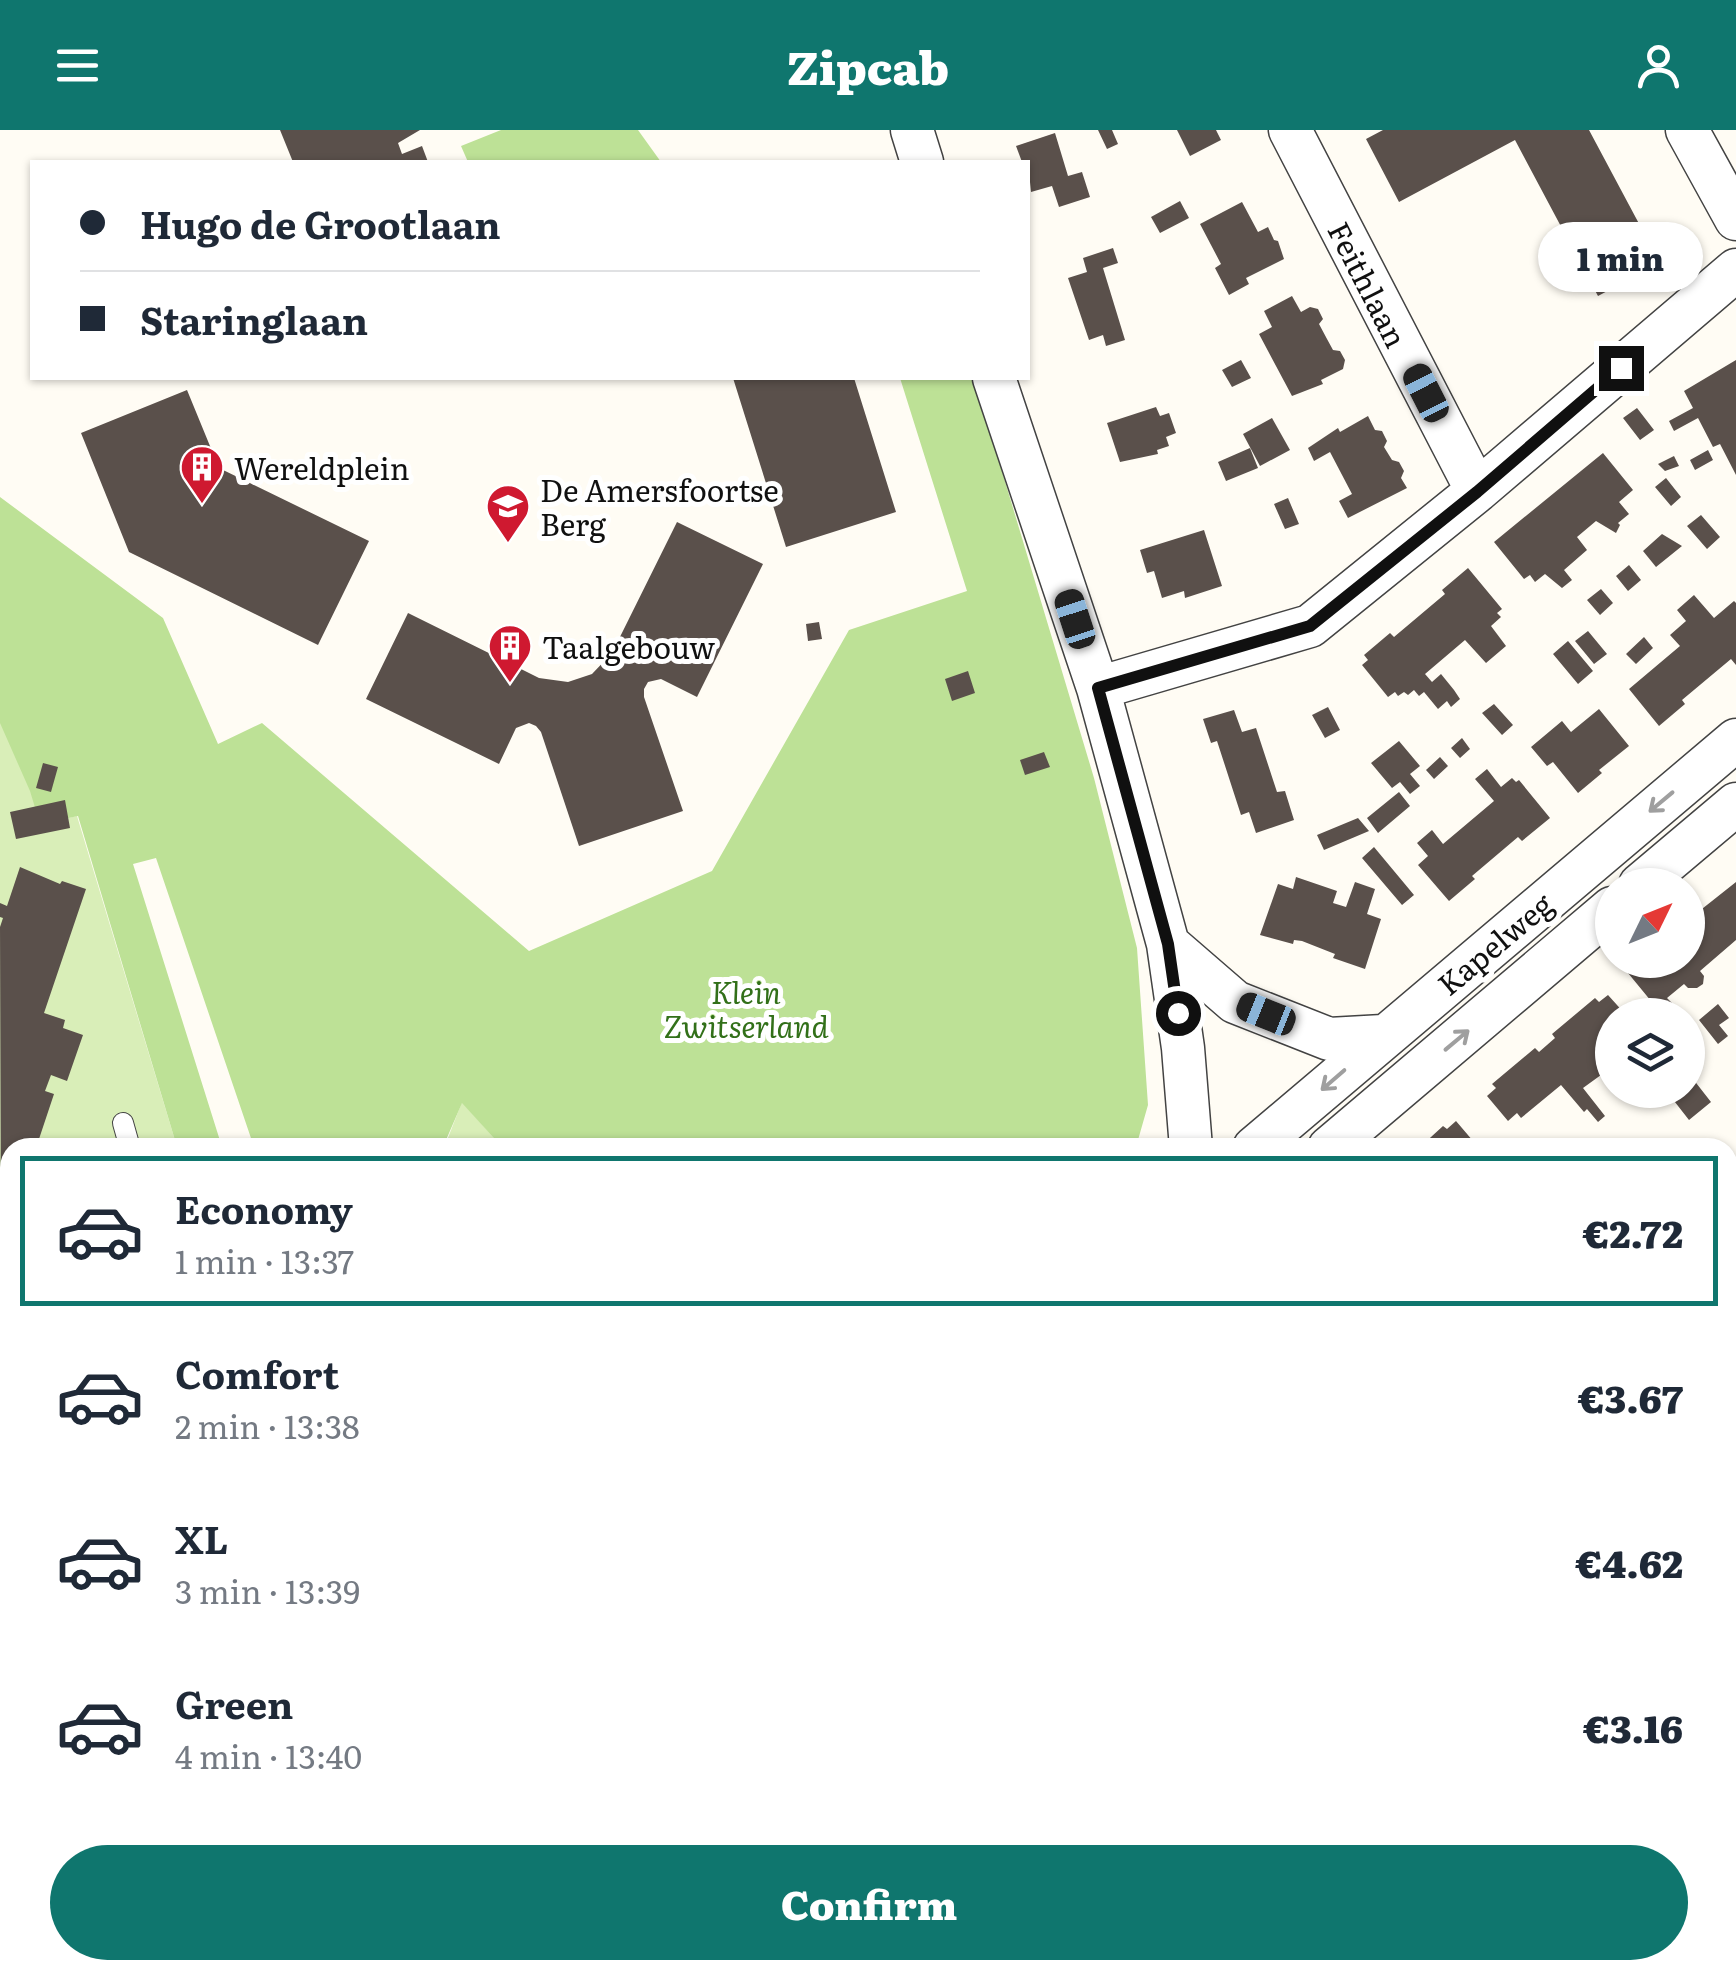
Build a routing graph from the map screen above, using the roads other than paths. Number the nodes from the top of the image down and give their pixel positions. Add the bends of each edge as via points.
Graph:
1 (1290, 130) edge
2 (1687, 130) edge
3 (1736, 220) edge
4 (1736, 270) edge
5 (995, 380) edge
6 (1477, 492) junction
7 (1098, 688) junction
8 (1736, 740) edge
9 (1736, 804) edge
10 (1660, 868) edge
11 (1595, 922) edge
12 (1168, 944) junction
13 (1383, 1036) junction
14 (123, 1123) dead end
15 (127, 1138) edge
16 (1190, 1138) edge
17 (1266, 1138) edge
18 (1340, 1138) edge

1 - 6 street, Feithlaan
2 - 3 street
4 - 6 street
5 - 7 street
6 - 7 street via 1310,626
7 - 12 street
8 -> 13 street, Kapelweg
9 - 10 street
18 -> 11 street, Kapelweg
12 - 13 street via 1234,1002 1329,1039
12 - 16 street
13 -> 17 street, Kapelweg
14 - 15 lane

